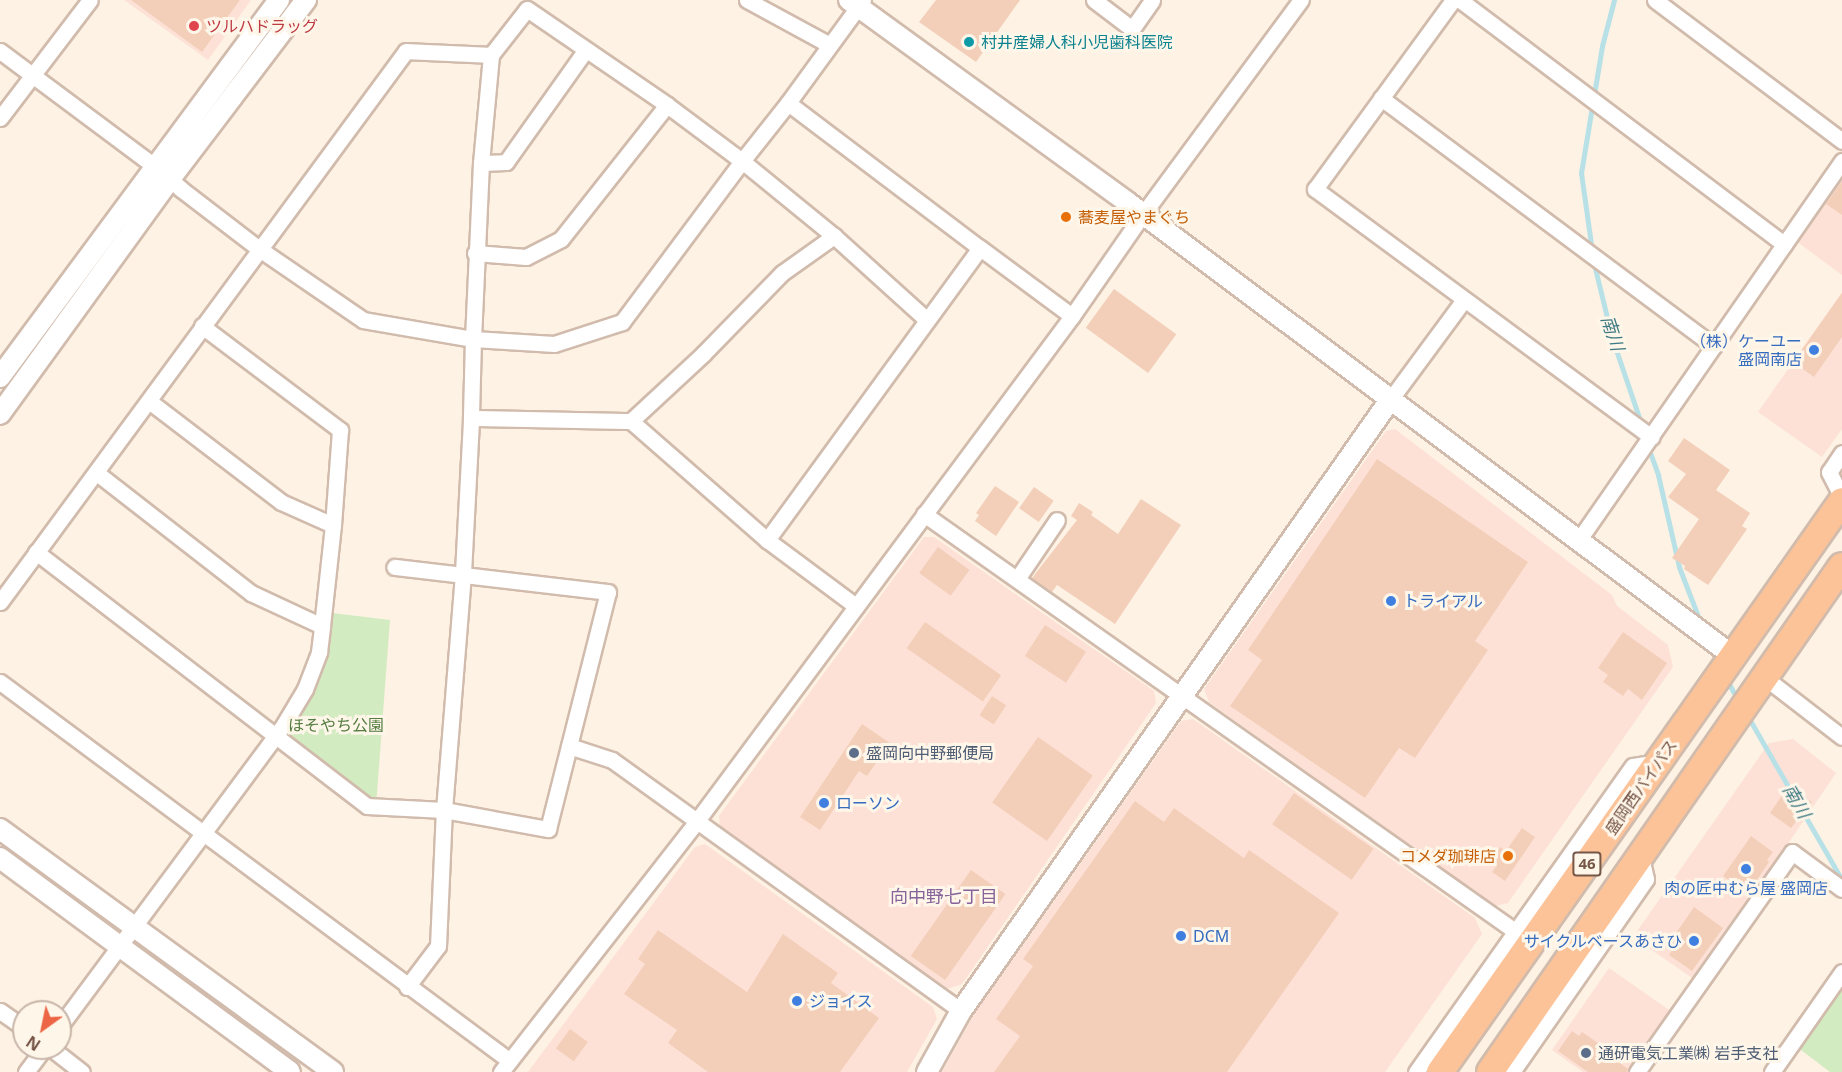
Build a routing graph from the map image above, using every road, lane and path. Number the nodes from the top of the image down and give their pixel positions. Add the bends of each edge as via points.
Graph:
1 (90, 0) edge
2 (279, 0) edge
3 (306, 0) edge
4 (747, 0) edge
5 (1094, 0) edge
6 (1152, 0) edge
7 (1302, 0) edge
8 (1453, 0) edge
9 (1460, 0) edge
10 (1655, 0) edge
11 (857, 2) edge
12 (830, 45) junction
13 (0, 51) edge
14 (585, 51) junction
15 (491, 55) junction
16 (31, 75) junction
17 (1382, 98) junction
18 (788, 103) junction
19 (667, 105) junction
20 (0, 118) edge
21 (1842, 141) edge
22 (742, 161) junction
23 (1842, 161) edge
24 (480, 163) junction
25 (164, 174) junction
26 (1143, 214) junction
27 (834, 236) junction
28 (1784, 244) junction
29 (258, 248) junction
30 (980, 248) junction
31 (475, 253) junction
32 (1463, 301) junction
33 (1072, 316) junction
34 (927, 320) junction
35 (202, 326) junction
36 (473, 339) junction
37 (1714, 346) junction
38 (0, 377) edge
39 (1390, 400) junction
40 (148, 401) junction
41 (0, 414) edge
42 (471, 418) junction
43 (631, 421) junction
44 (1651, 437) junction
45 (1842, 453) edge
46 (97, 473) junction
47 (1842, 499) edge
48 (924, 514) junction
49 (1057, 520) dead end
50 (333, 525) junction
51 (767, 540) junction
52 (1578, 541) junction
53 (36, 552) junction
54 (1842, 566) edge
55 (394, 567) dead end
56 (463, 573) junction
57 (1017, 579) junction
58 (0, 602) edge
59 (856, 606) junction
60 (322, 626) junction
61 (1726, 651) junction
62 (1764, 677) junction
63 (0, 682) edge
64 (1183, 696) junction
65 (275, 736) junction
66 (1842, 738) edge
67 (569, 746) junction
68 (1659, 762) junction
69 (444, 810) junction
70 (696, 822) junction
71 (0, 829) edge
72 (202, 833) junction
73 (1641, 856) junction
74 (0, 858) edge
75 (1842, 889) edge
76 (133, 926) junction
77 (1515, 931) junction
78 (118, 946) junction
79 (1842, 972) edge
80 (407, 987) junction
81 (72, 1009) edge
82 (961, 1011) junction
83 (66, 1060) edge
84 (505, 1066) edge
85 (82, 1072) edge
86 (290, 1072) edge
87 (333, 1072) edge
88 (927, 1072) edge
89 (1416, 1072) edge
90 (1440, 1072) edge
91 (1490, 1072) edge
92 (1512, 1072) edge
93 (1637, 1072) edge
94 (1772, 1072) edge

1 - 16 street
2 - 25 street
3 - 25 street
4 - 12 street
5 - 6 street via 1132,29
7 - 26 street
8 - 17 street
9 - 28 street
10 - 21 street
11 - 12 street
11 - 26 street
12 - 18 street
13 - 16 street
14 - 15 street via 527,9
14 - 19 street
14 - 24 street via 506,162
15 - 24 street
15 - 29 street via 406,51
16 - 20 street
16 - 25 street
17 - 32 street via 1315,189
17 - 37 street
18 - 22 street
18 - 30 street
19 - 22 street
19 - 31 street via 561,239 526,257
22 - 27 street
22 - 36 street via 622,322 554,344
23 - 28 street
24 - 31 street
25 - 29 street
25 - 38 street
25 - 41 street
26 - 33 street
26 - 39 street
27 - 34 street
27 - 43 street via 782,273
28 - 37 street
29 - 35 street
29 - 36 street via 363,320
30 - 33 street
30 - 34 street
31 - 36 street
32 - 39 street
32 - 44 street
33 - 48 street
34 - 51 street
35 - 40 street
35 - 50 street via 340,430
36 - 42 street
37 - 44 street
39 - 52 street
39 - 64 street
40 - 46 street
40 - 50 street via 281,502
42 - 43 street
42 - 56 street
43 - 51 street
44 - 52 street
45 - 47 street via 1829,472
46 - 53 street
46 - 60 street via 251,593
47 - 61 highway, 盛岡西バイパス / 46
48 - 57 street
48 - 59 street
49 - 57 street
50 - 60 street
51 - 59 street
52 - 61 street
53 - 58 street
53 - 65 street
54 - 62 highway, 46
55 - 56 street
56 - 67 street via 608,592
56 - 69 street
57 - 64 street
59 - 70 street
60 - 65 street via 319,652 304,689
61 - 68 highway, 盛岡西バイパス / 46
62 - 66 street
62 - 73 highway, 46
63 - 72 street
64 - 77 street
64 - 82 street
65 - 69 street via 367,806
65 - 72 street
67 - 69 street via 548,829
67 - 70 street via 612,760
68 - 77 street via 1633,766
68 - 90 highway, 盛岡西バイパス / 46
69 - 80 street via 438,946
70 - 82 street
70 - 84 street
71 - 76 street
72 - 76 street
72 - 80 street
73 - 91 highway, 46
73 - 92 street via 1647,879
74 - 78 street
75 - 93 street via 1792,852
76 - 78 street
76 - 87 street
77 - 89 street
78 - 81 street
78 - 86 street
79 - 94 street
80 - 84 street
82 - 88 street
83 - 85 street

